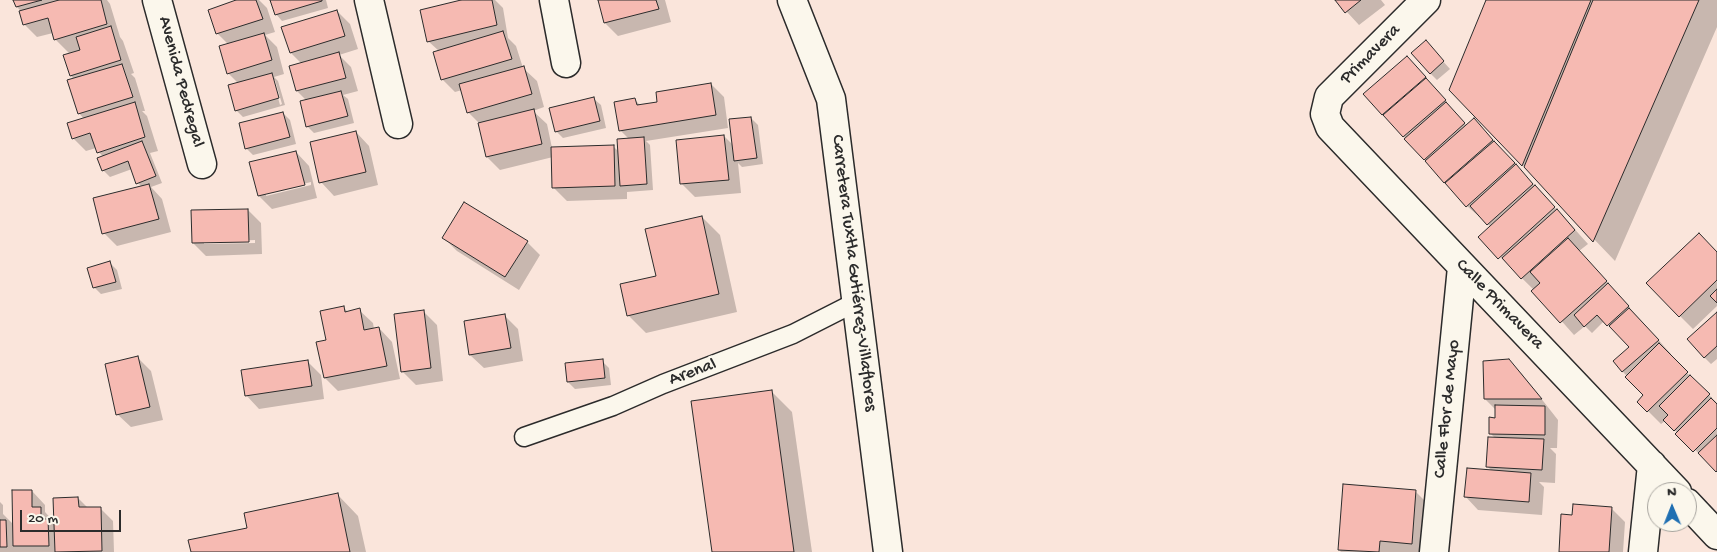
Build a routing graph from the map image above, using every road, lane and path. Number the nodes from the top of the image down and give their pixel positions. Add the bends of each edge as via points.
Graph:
1 (157, 0) edge
2 (369, 0) edge
3 (554, 0) edge
4 (792, 0) edge
5 (1426, 0) edge
6 (566, 63) dead end
7 (1325, 114) joint
8 (398, 124) dead end
9 (202, 164) dead end
10 (1462, 267) junction
11 (858, 301) junction
12 (524, 437) dead end
13 (1652, 465) junction
14 (1668, 482) edge
15 (1697, 514) edge
16 (1717, 535) edge
17 (888, 552) edge
18 (1434, 552) edge
19 (1643, 552) edge

1 - 9 street, Avenida Pedregal
2 - 8 street
3 - 6 street
4 - 11 street, Carretera Tuxtla Gutiérrez-Villaflores via 831,99
5 - 7 street, Primavera via 1329,97
7 - 10 street, Calle Primavera via 1330,127
10 - 13 street, Calle Primavera
10 - 18 street, Calle Flor de Mayo
11 - 12 lane, Arenal via 793,334 613,406
11 - 17 street, Carretera Tuxtla Gutiérrez-Villaflores
13 - 14 street, Calle Primavera
13 - 19 street
15 - 16 street

